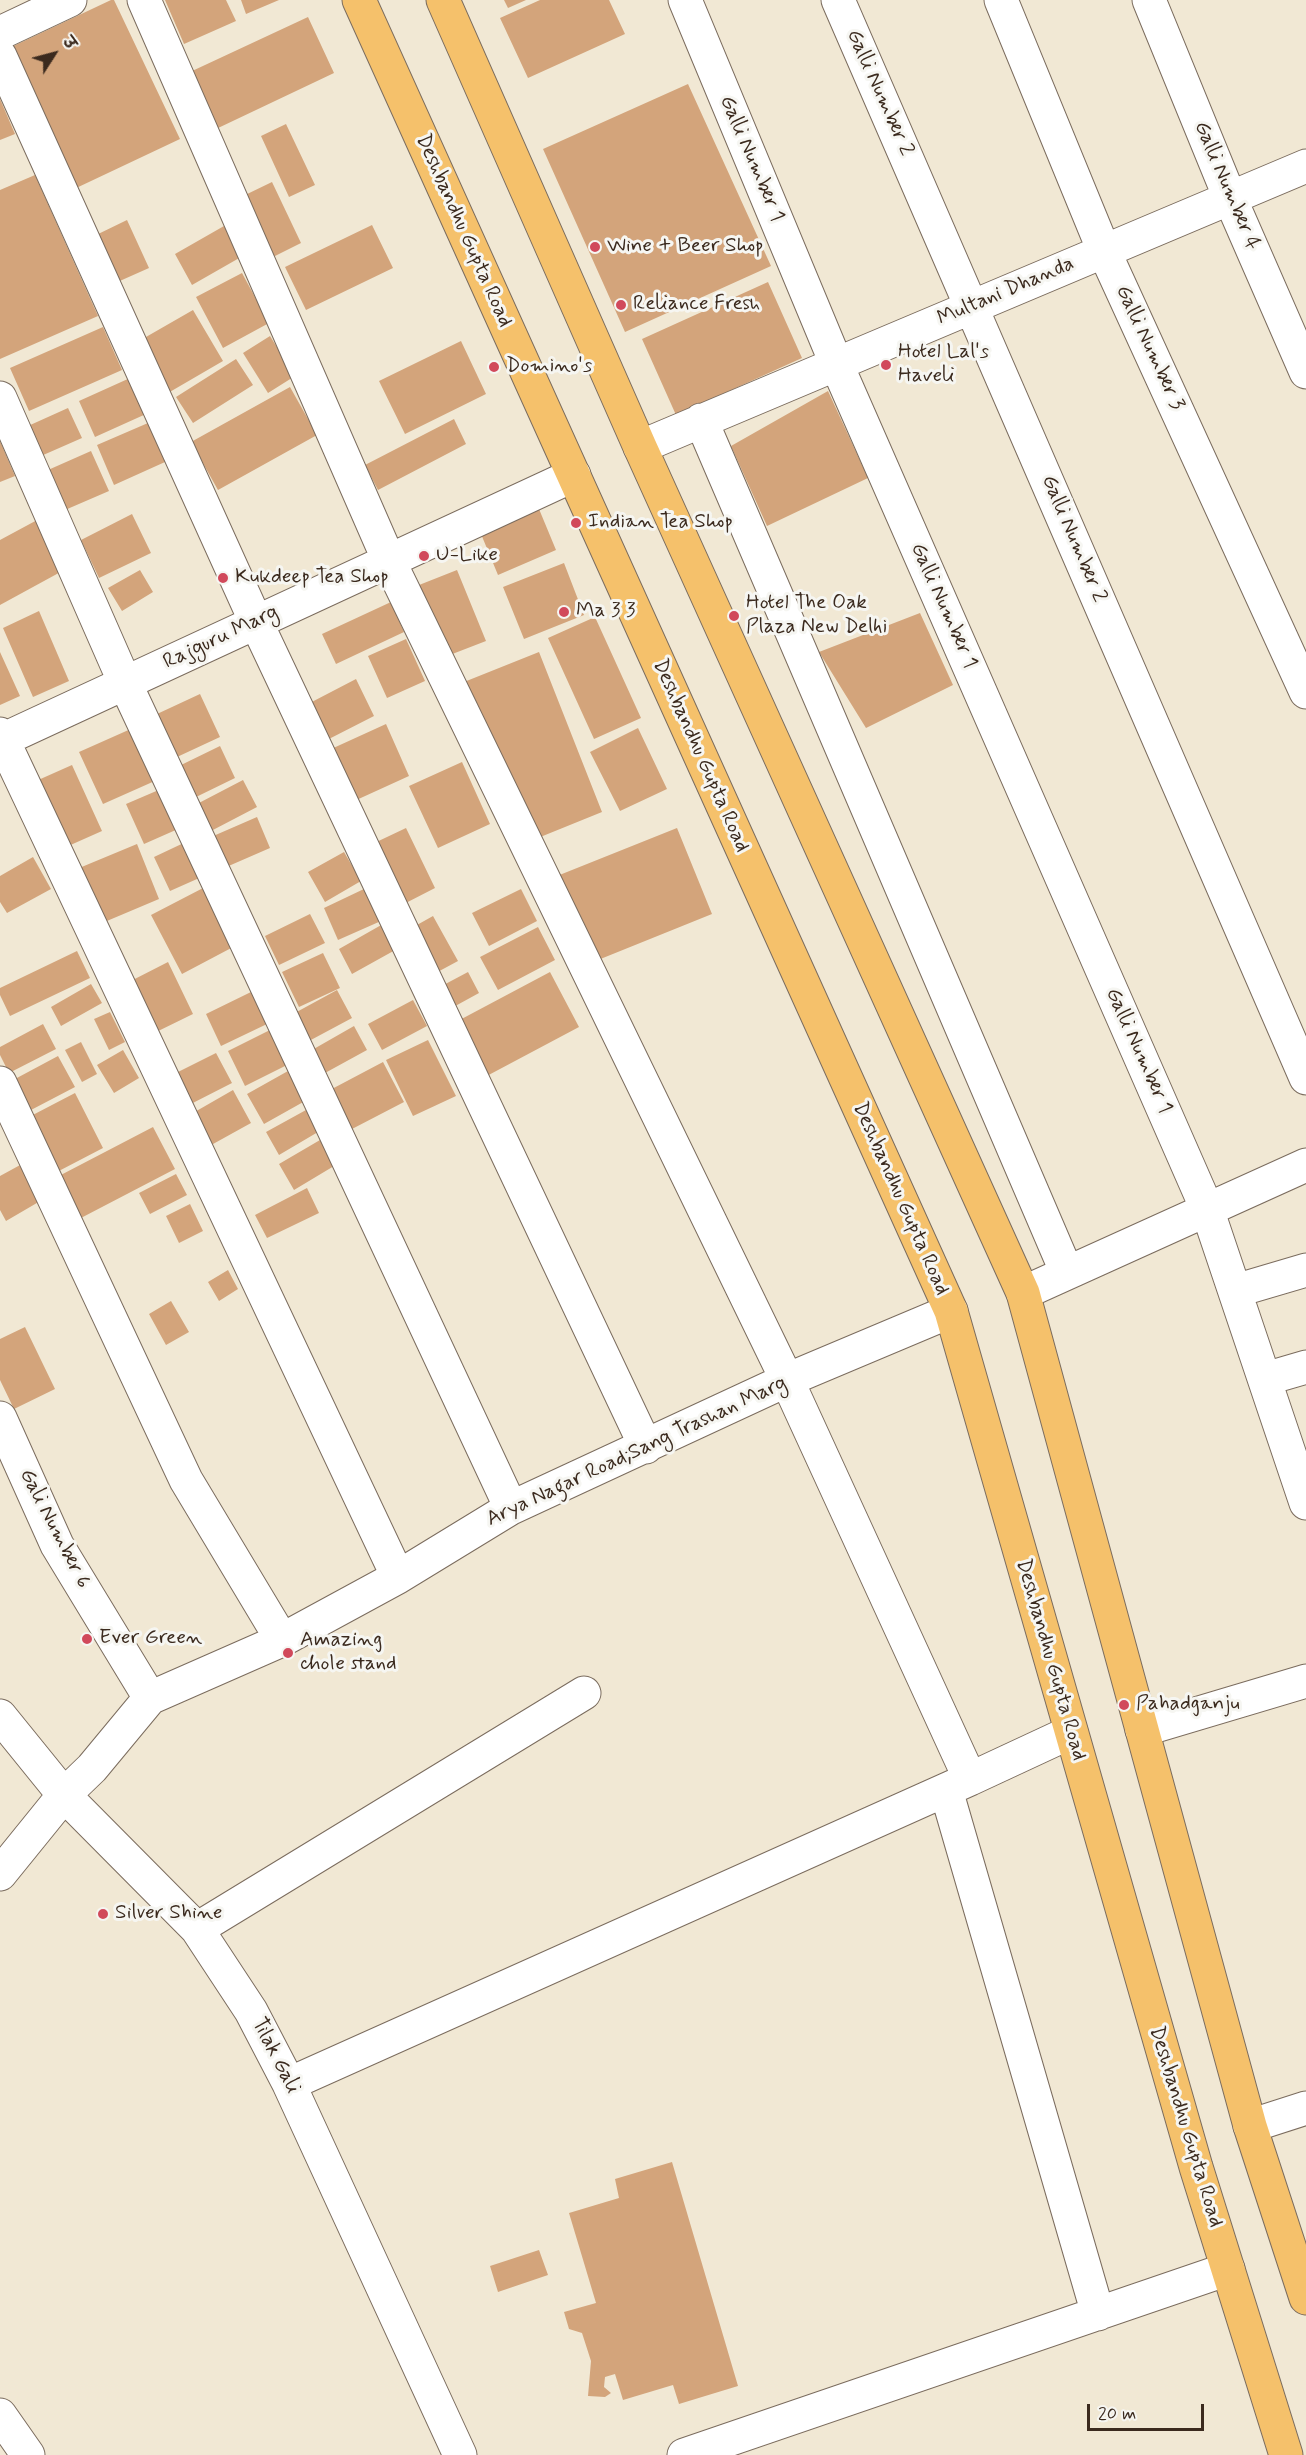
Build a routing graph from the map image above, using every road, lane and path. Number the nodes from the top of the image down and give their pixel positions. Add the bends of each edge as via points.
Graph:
1 (70, 0) edge
2 (144, 0) edge
3 (359, 0) edge
4 (443, 0) edge
5 (685, 0) edge
6 (838, 0) edge
7 (1001, 0) edge
8 (1149, 0) edge
9 (0, 33) edge
10 (0, 56) edge
11 (1306, 166) edge
12 (1230, 198) junction
13 (1104, 251) junction
14 (972, 306) junction
15 (836, 363) junction
16 (1306, 372) edge
17 (0, 398) edge
18 (701, 420) junction
19 (640, 447) junction
20 (574, 475) junction
21 (389, 561) junction
22 (256, 622) junction
23 (125, 683) junction
24 (1306, 692) edge
25 (1, 738) edge
26 (1306, 1078) edge
27 (0, 1083) edge
28 (1306, 1165) edge
29 (1207, 1209) junction
30 (1306, 1270) edge
31 (1067, 1273) junction
32 (1235, 1291) junction
33 (1023, 1293) junction
34 (951, 1311) junction
35 (1306, 1367) edge
36 (1265, 1379) junction
37 (787, 1380) junction
38 (0, 1418) edge
39 (646, 1447) junction
40 (1300, 1467) edge
41 (1306, 1503) edge
42 (511, 1508) junction
43 (398, 1577) junction
44 (282, 1640) junction
45 (1306, 1681) edge
46 (584, 1693) dead end
47 (150, 1698) junction
48 (0, 1716) edge
49 (1142, 1730) junction
50 (1071, 1732) junction
51 (958, 1784) junction
52 (64, 1795) junction
53 (0, 1874) edge
54 (197, 1929) junction
55 (289, 2084) junction
56 (1306, 2108) edge
57 (1250, 2126) junction
58 (1228, 2270) junction
59 (1306, 2298) edge
60 (1098, 2314) junction
61 (0, 2415) edge
62 (28, 2455) edge
63 (460, 2455) edge
64 (684, 2455) edge
65 (1286, 2455) edge

1 - 9 street
2 - 21 street
3 - 20 main road, Deshbandhu Gupta Road
4 - 19 main road
5 - 15 street, Galli Number 1
6 - 14 street, Galli Number 2
7 - 13 street, Galli Number 3
8 - 12 street, Galli Number 4
10 - 22 street
11 - 12 street, Multani Dhanda
12 - 13 street, Multani Dhanda
12 - 16 street, Galli Number 4
13 - 14 street, Multani Dhanda
13 - 24 street, Galli Number 3
14 - 15 street, Multani Dhanda
14 - 26 street, Galli Number 2
15 - 18 street, Multani Dhanda
15 - 29 street, Galli Number 1
17 - 23 street
18 - 19 street, Multani Dhanda
18 - 31 street
19 - 33 main road
20 - 21 street, Rajguru Marg
20 - 34 main road, Deshbandhu Gupta Road
21 - 22 street, Rajguru Marg
21 - 37 street
22 - 23 street, Rajguru Marg
22 - 39 street
23 - 25 street, Rajguru Marg
23 - 42 street
25 - 43 street
27 - 44 street via 186,1480
28 - 29 street
29 - 31 street
29 - 32 street, Galli Number 1
30 - 32 street
31 - 33 street
32 - 36 street, Galli Number 1
33 - 49 main road
34 - 37 street, Arya Nagar Road;Sang Trashan Marg
34 - 50 main road, Deshbandhu Gupta Road
35 - 36 street
36 - 40 street, Galli Number 1
37 - 39 street, Arya Nagar Road;Sang Trashan Marg
37 - 51 street
38 - 47 street, Gali Number 6 via 57,1545
39 - 42 street, Arya Nagar Road;Sang Trashan Marg
40 - 41 street, Galli Number 1
42 - 43 street, Arya Nagar Road;Sang Trashan Marg
43 - 44 street, Arya Nagar Road;Sang Trashan Marg
44 - 47 street, Arya Nagar Road;Sang Trashan Marg
45 - 49 street
46 - 54 street
47 - 52 street, Arya Nagar Road;Sang Trashan Marg via 92,1768
48 - 52 street, Tilak Gali
49 - 57 main road
50 - 51 street
50 - 58 main road, Deshbandhu Gupta Road
51 - 55 street
51 - 60 street
52 - 53 street, Arya Nagar Road;Sang Trashan Marg
52 - 54 street, Tilak Gali
54 - 55 street, Tilak Gali via 251,2011
55 - 63 street, Tilak Gali
56 - 57 street
57 - 59 main road
58 - 60 street
58 - 65 main road, Deshbandhu Gupta Road
60 - 64 street
61 - 62 street

